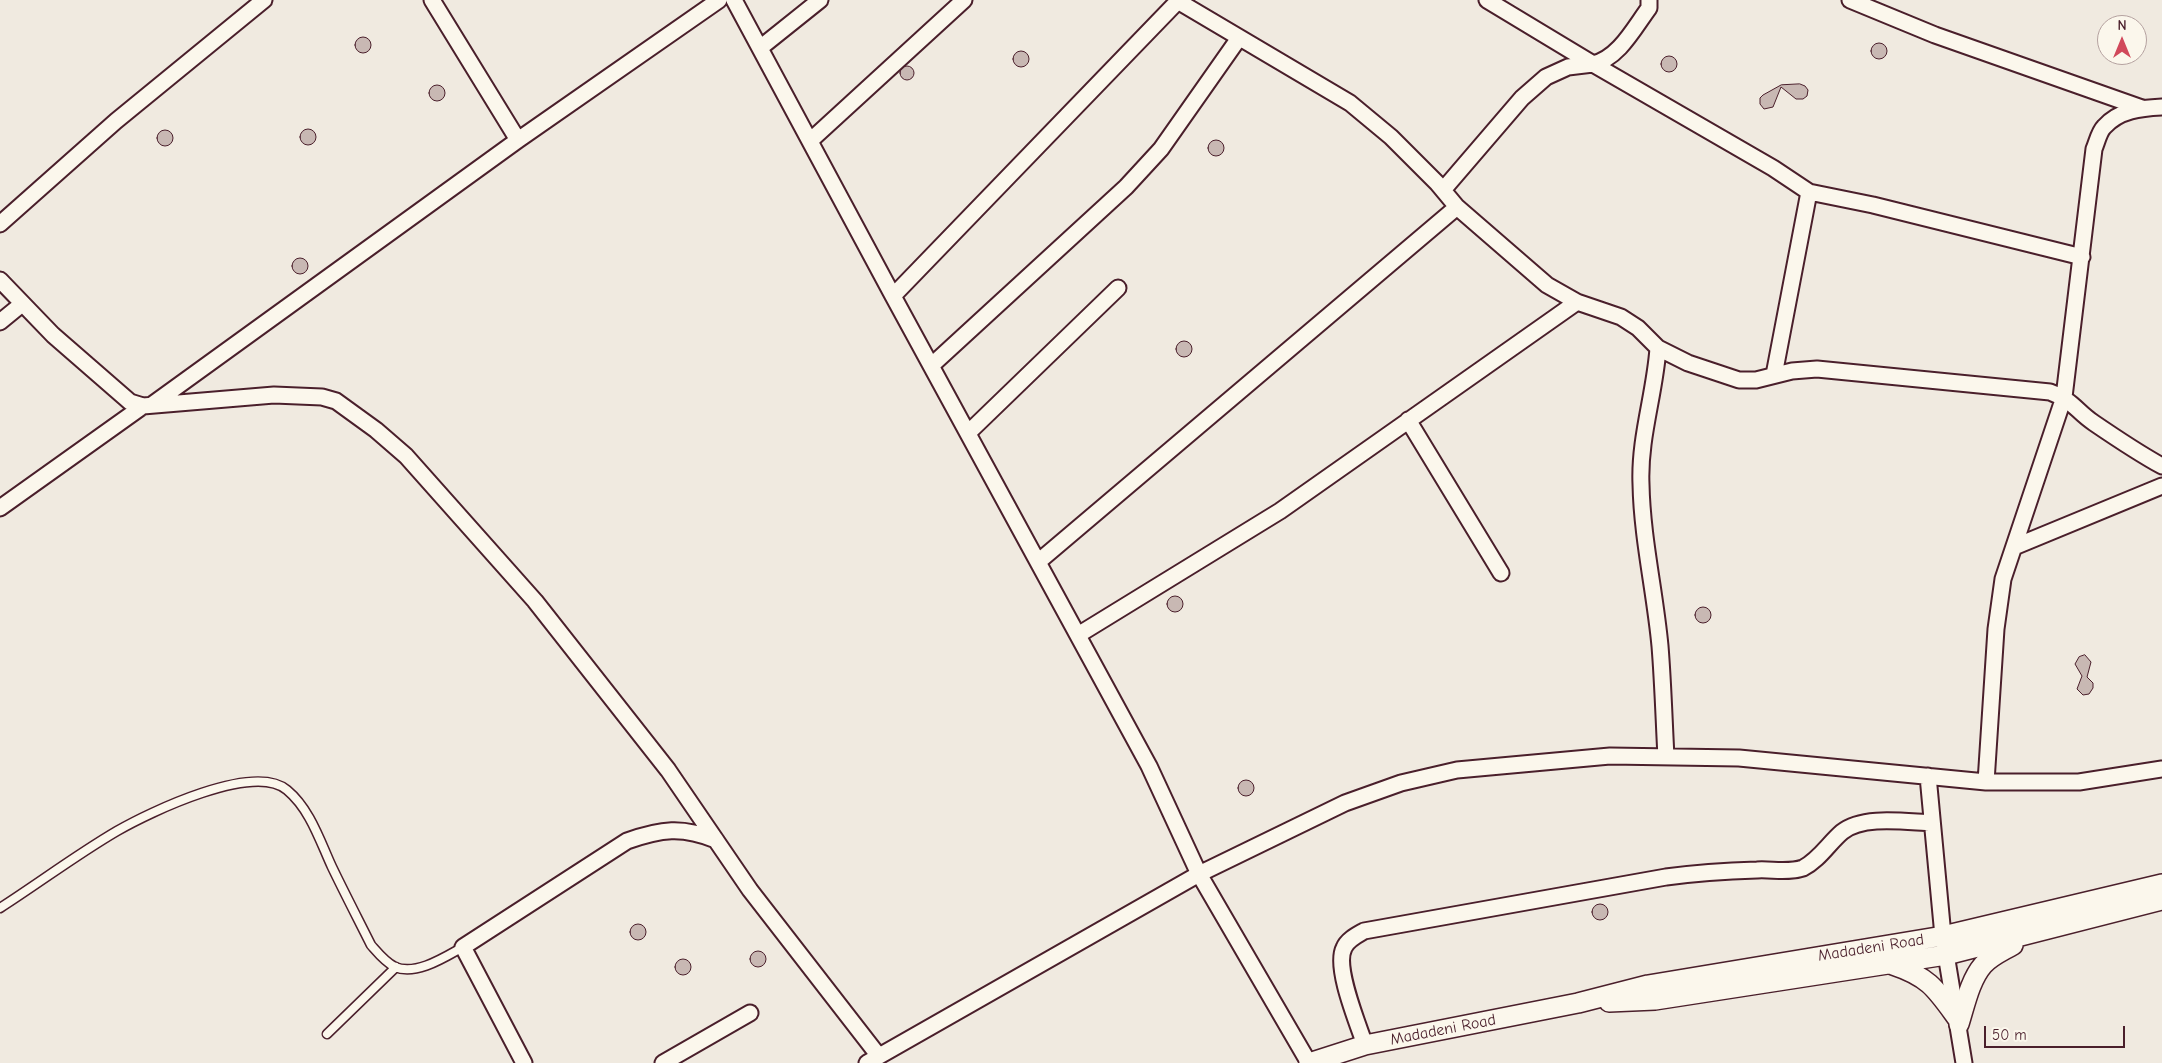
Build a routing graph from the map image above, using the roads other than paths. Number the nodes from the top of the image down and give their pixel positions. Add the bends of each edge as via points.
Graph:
1 (264, 0) edge
2 (432, 0) edge
3 (719, 0) edge
4 (734, 0) edge
5 (820, 0) edge
6 (964, 0) edge
7 (1487, 0) edge
8 (1649, 0) edge
9 (1850, 0) edge
10 (1177, 1) edge
11 (1239, 38) junction
12 (760, 48) junction
13 (1593, 64) junction
14 (2162, 107) edge
15 (2142, 108) junction
16 (518, 140) junction
17 (810, 141) junction
18 (1443, 190) junction
19 (1809, 192) junction
20 (1457, 207) junction
21 (0, 224) edge
22 (2082, 257) junction
23 (0, 280) edge
24 (1118, 288) dead end
25 (893, 296) junction
26 (1577, 302) junction
27 (22, 304) junction
28 (0, 322) edge
29 (1658, 348) junction
30 (932, 365) junction
31 (1774, 375) junction
32 (2064, 398) junction
33 (147, 406) junction
34 (1408, 420) junction
35 (968, 434) junction
36 (2162, 466) edge
37 (2162, 486) edge
38 (0, 508) edge
39 (2014, 548) junction
40 (1038, 562) junction
41 (1501, 572) dead end
42 (1078, 635) junction
43 (1666, 757) junction
44 (2162, 769) edge
45 (1928, 776) junction
46 (1986, 782) junction
47 (1932, 823) junction
48 (716, 840) junction
49 (1199, 874) junction
50 (2162, 884) edge
51 (2162, 900) edge
52 (0, 908) edge
53 (2034, 933) junction
54 (1943, 936) junction
55 (463, 947) junction
56 (1946, 955) junction
57 (1890, 964) junction
58 (396, 967) junction
59 (1578, 1003) junction
60 (750, 1013) dead end
61 (1958, 1021) junction
62 (327, 1034) dead end
63 (1365, 1045) junction
64 (873, 1059) edge
65 (524, 1063) edge
66 (663, 1063) edge
67 (1309, 1063) edge
68 (1964, 1063) edge

1 - 21 street via 116,121
2 - 16 street
3 - 16 street
4 - 12 street
5 - 12 street
6 - 17 street
7 - 13 street
8 - 13 street via 1649,8 1618,49 1603,62
9 - 15 street via 1935,35
10 - 11 street
10 - 25 street
11 - 18 street via 1350,103 1391,137
11 - 30 street via 1146,166
12 - 17 street
13 - 18 street via 1568,67 1546,77 1522,98
13 - 19 street
14 - 15 street
15 - 22 street via 2118,115 2103,128 2094,148
16 - 33 street
17 - 25 street
18 - 20 street
19 - 22 street
19 - 31 street
20 - 26 street via 1548,285
20 - 40 street
22 - 32 street
23 - 27 street
24 - 35 street
25 - 30 street
26 - 29 street via 1621,317
26 - 34 street
27 - 28 street
27 - 33 street via 125,399
29 - 31 street via 1729,378 1756,380
29 - 43 street via 1642,448 1640,483 1660,646
30 - 35 street
31 - 32 street via 1816,369 2050,392
32 - 36 street via 2091,421
32 - 39 street
33 - 38 street
33 - 48 street via 274,395 312,395 336,401 376,430 406,456 535,601 668,770
34 - 41 street
34 - 42 street via 1280,511
35 - 40 street
37 - 39 street
39 - 46 street via 2003,579 1996,629
40 - 42 street
42 - 49 street via 1149,766
43 - 45 street via 1739,758
43 - 49 street via 1610,756 1533,762 1457,770 1401,783 1345,803
44 - 46 street via 2080,782
45 - 46 street
45 - 47 street
47 - 54 street
47 - 63 street via 1860,823 1843,831 1802,868 1710,871 1666,877 1364,931 1344,947 1341,958 1344,983
48 - 55 street via 676,829 652,832 627,841
48 - 64 street
49 - 64 street
49 - 67 street
50 - 54 street, Madadeni Road
51 - 53 street, Madadeni Road
52 - 58 lane via 118,831 158,810 229,784 272,781 297,799 371,946
53 - 56 street, Madadeni Road
53 - 61 street via 1984,964
54 - 56 street
54 - 59 street, Madadeni Road via 1648,985
55 - 58 lane via 440,960 420,966
55 - 65 street
56 - 57 street, Madadeni Road
56 - 61 street
57 - 59 street, Madadeni Road via 1655,1000
57 - 61 street via 1911,971 1935,988
58 - 62 lane
59 - 63 street, Madadeni Road
60 - 66 street
61 - 68 street
63 - 67 street, Madadeni Road

